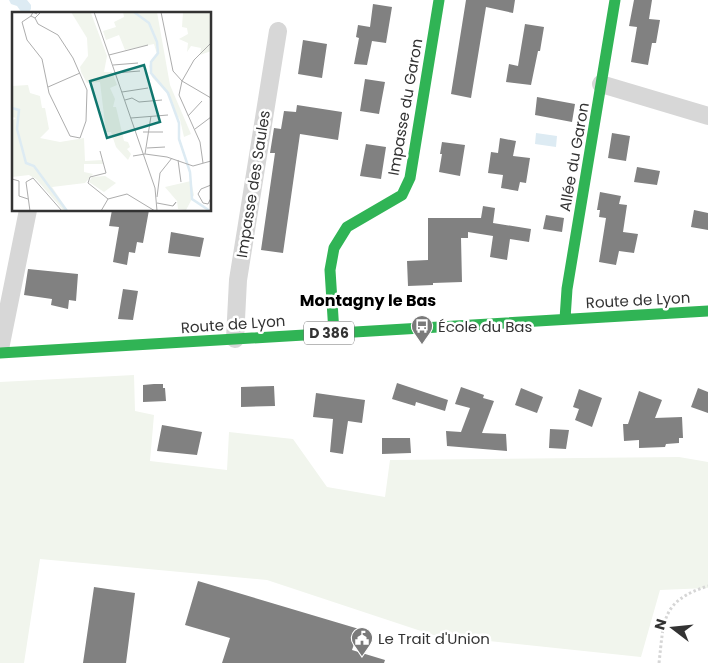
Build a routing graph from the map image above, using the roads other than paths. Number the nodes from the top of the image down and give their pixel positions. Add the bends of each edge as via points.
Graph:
1 (439, 0) edge
2 (615, 0) edge
3 (278, 30) dead end
4 (601, 84) junction
5 (708, 116) edge
6 (28, 211) edge
7 (708, 311) edge
8 (565, 319) junction
9 (334, 333) junction
10 (235, 339) junction
11 (0, 351) edge

1 - 9 main road, Impasse du Garon via 410,178 402,195 346,227 334,248 330,270
2 - 4 main road, Allée du Garon
3 - 10 street, Impasse des Saules via 238,280
4 - 5 street
4 - 8 main road, Allée du Garon via 567,289
6 - 11 street
7 - 8 main road, Route de Lyon / D 386
8 - 9 main road, Route de Lyon / D 386
9 - 10 main road, Route de Lyon / D 386
10 - 11 main road, Route de Lyon / D 386

